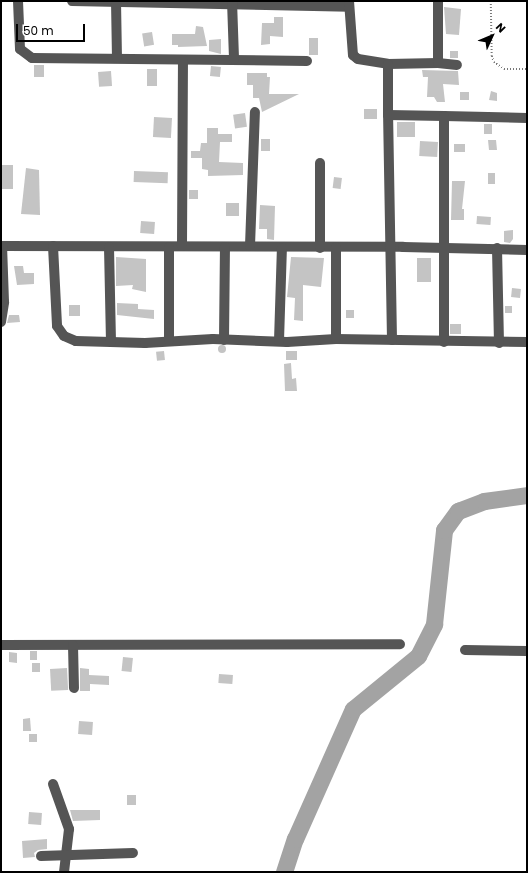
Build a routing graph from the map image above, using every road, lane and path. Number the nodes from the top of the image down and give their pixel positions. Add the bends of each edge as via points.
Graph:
1 (18, 1) edge
2 (72, 1) edge
3 (438, 1) edge
4 (491, 1) edge
5 (116, 2) edge
6 (232, 3) edge
7 (349, 4) edge
8 (117, 58) junction
9 (234, 59) junction
10 (183, 60) junction
11 (307, 61) dead end
12 (438, 63) junction
13 (388, 64) junction
14 (457, 65) dead end
15 (527, 69) edge
16 (255, 112) dead end
17 (388, 115) junction
18 (444, 116) junction
19 (527, 118) edge
20 (320, 163) dead end
21 (2, 246) edge
22 (53, 246) junction
23 (182, 246) junction
24 (250, 246) junction
25 (109, 247) junction
26 (169, 247) junction
27 (225, 247) junction
28 (336, 247) junction
29 (282, 248) junction
30 (320, 248) junction
31 (392, 248) junction
32 (444, 248) junction
33 (497, 248) junction
34 (527, 250) edge
35 (1, 322) edge
36 (336, 339) junction
37 (169, 340) junction
38 (224, 340) junction
39 (392, 340) junction
40 (279, 341) junction
41 (111, 342) junction
42 (444, 342) junction
43 (527, 342) edge
44 (500, 343) junction
45 (400, 644) dead end
46 (1, 645) edge
47 (73, 645) junction
48 (466, 650) dead end
49 (527, 651) edge
50 (74, 688) dead end
51 (53, 784) dead end
52 (133, 853) dead end
53 (67, 854) junction
54 (41, 856) dead end
55 (64, 872) edge

1 - 8 street via 20,49 27,57
2 - 5 street
3 - 12 street
4 - 15 path via 494,62 504,70
5 - 6 street
5 - 8 street
6 - 7 street
6 - 9 street
7 - 13 street via 352,55 358,59
8 - 10 street
9 - 10 street
9 - 11 street
10 - 23 street
12 - 13 street
12 - 14 street
13 - 17 street
16 - 24 street
17 - 18 street
17 - 31 street
18 - 19 street
18 - 32 street
20 - 30 street
21 - 22 street
21 - 35 street via 4,302
22 - 25 street
22 - 41 street via 59,332 76,341
23 - 26 street
23 - 27 street
24 - 27 street
24 - 29 street
25 - 26 street
25 - 41 street
26 - 37 street
27 - 38 street
28 - 30 street
28 - 31 street
28 - 36 street
29 - 30 street
29 - 40 street
31 - 32 street
31 - 39 street
32 - 33 street
32 - 42 street
33 - 34 street
33 - 44 street
36 - 39 street
36 - 40 street
37 - 38 street
37 - 41 street
38 - 40 street
39 - 42 street
42 - 44 street
43 - 44 street
45 - 47 street
46 - 47 street
47 - 50 street
48 - 49 street
51 - 53 street via 69,829
52 - 53 street
53 - 54 street
53 - 55 street

